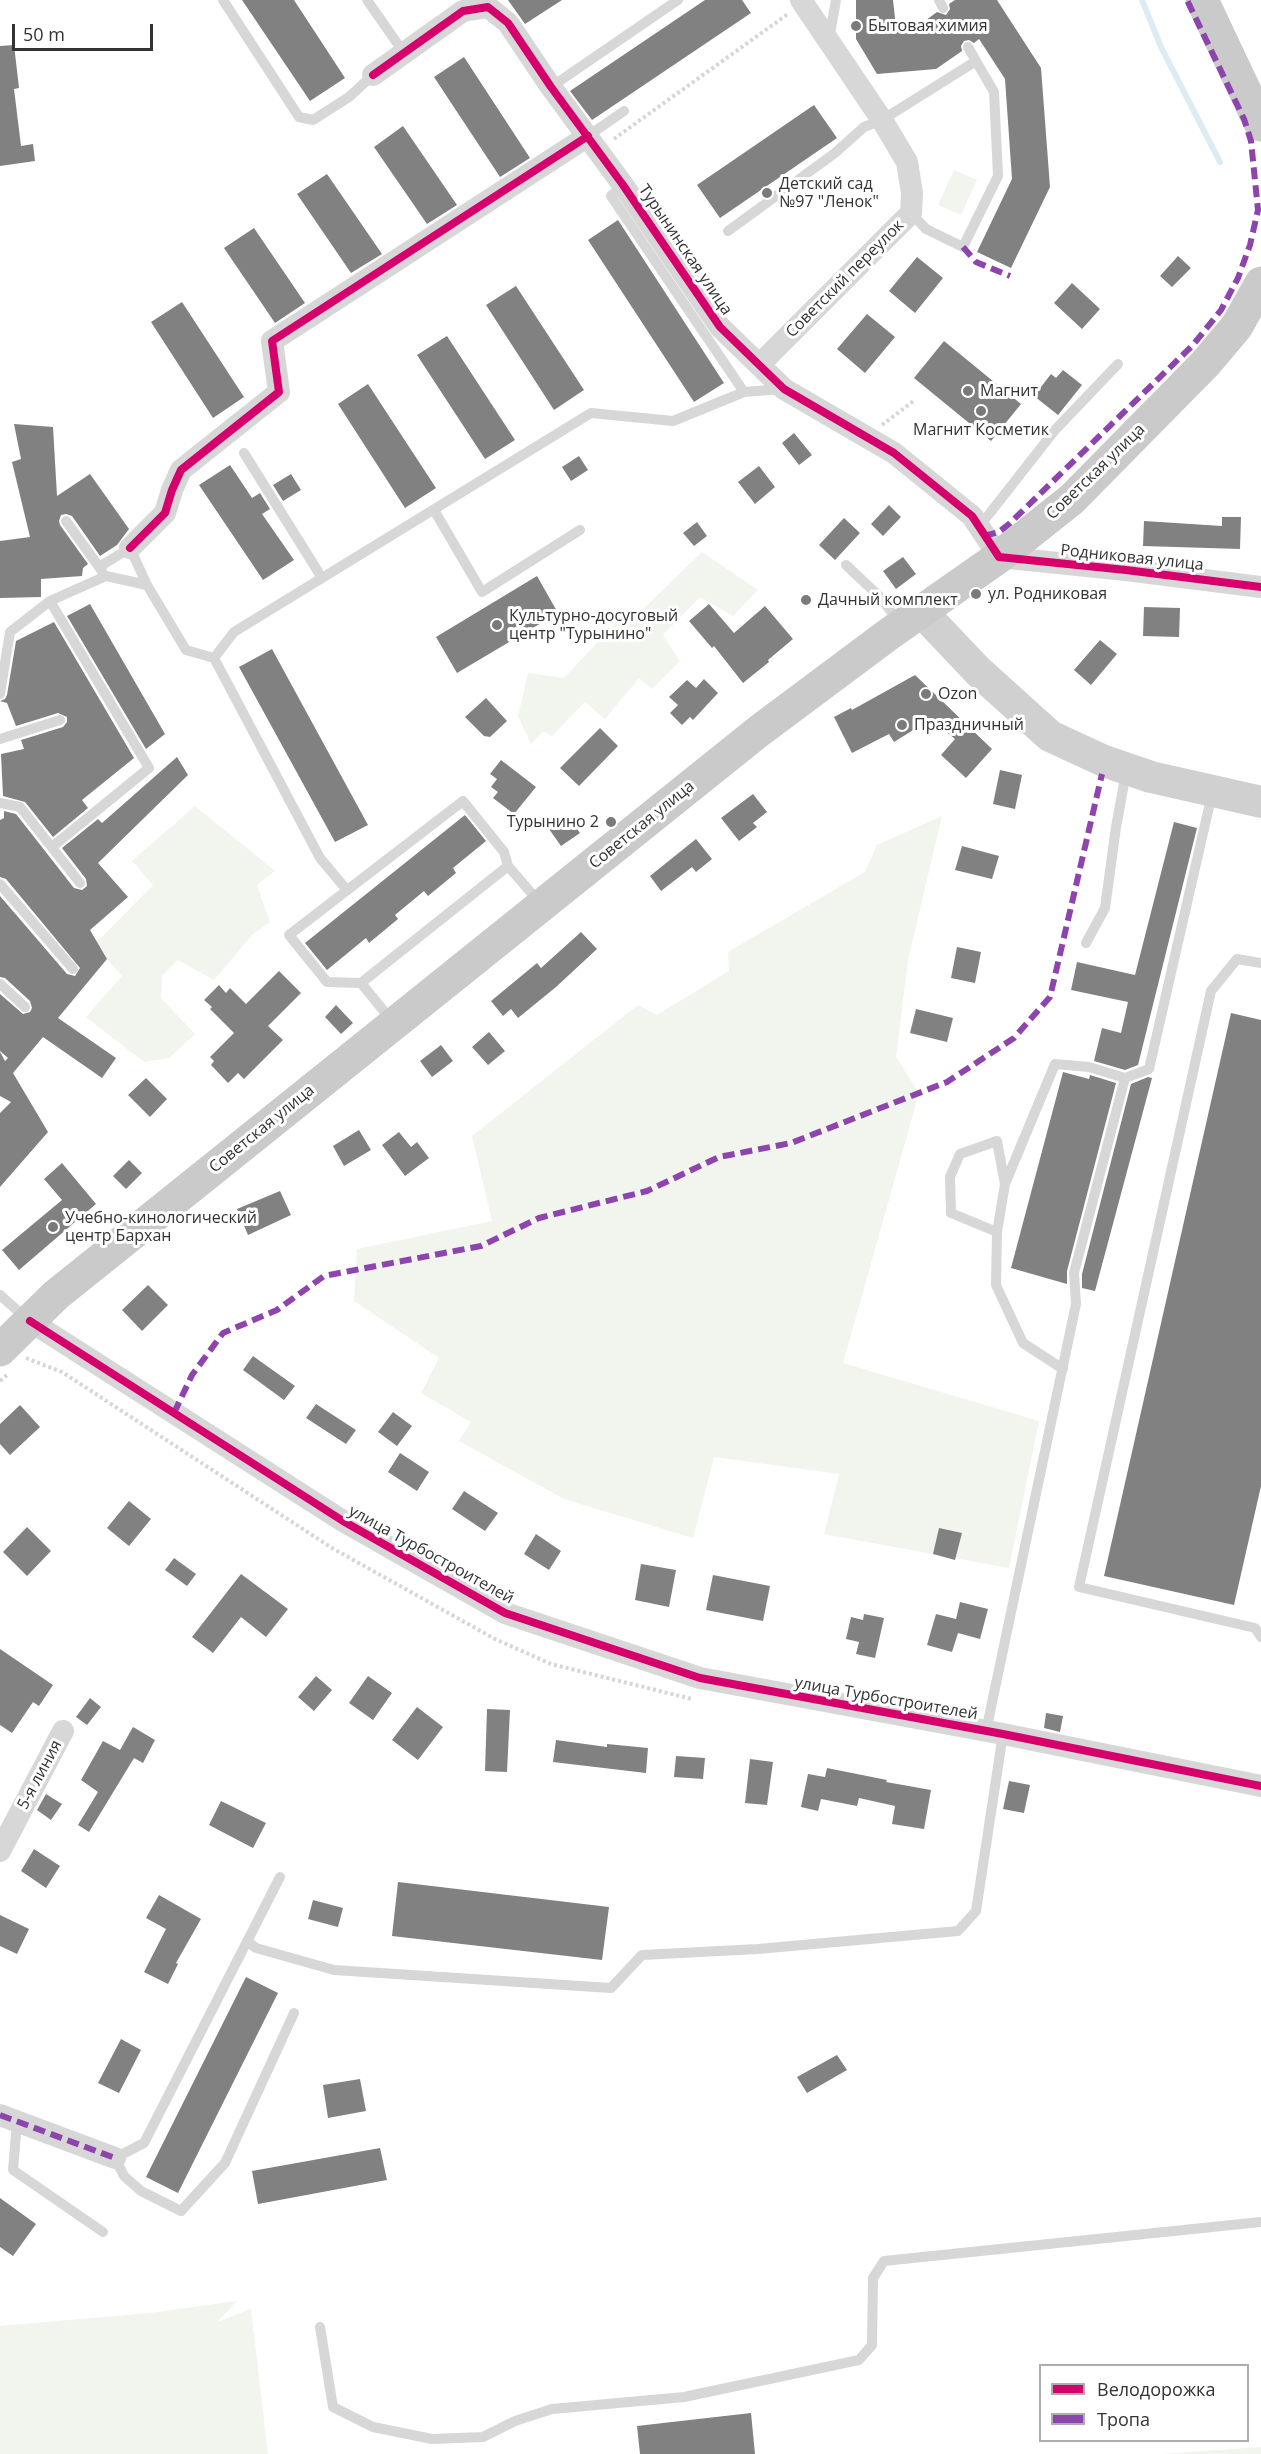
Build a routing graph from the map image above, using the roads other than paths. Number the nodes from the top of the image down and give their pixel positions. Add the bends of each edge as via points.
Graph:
1 (223, 0) edge
2 (367, 0) edge
3 (678, 0) edge
4 (836, 0) edge
5 (1202, 0) edge
6 (802, 2) edge
7 (489, 3) edge
8 (828, 42) junction
9 (968, 47) dead end
10 (404, 52) junction
11 (976, 61) junction
12 (372, 75) joint
13 (551, 87) junction
14 (624, 111) dead end
15 (882, 120) junction
16 (1261, 125) edge
17 (593, 143) junction
18 (624, 185) junction
19 (911, 213) junction
20 (728, 231) dead end
21 (1261, 283) edge
22 (1118, 364) dead end
23 (759, 365) junction
24 (784, 389) junction
25 (744, 392) junction
26 (244, 453) dead end
27 (434, 510) junction
28 (66, 521) dead end
29 (979, 528) junction
30 (580, 530) dead end
31 (130, 548) junction
32 (999, 557) junction
33 (846, 565) dead end
34 (99, 567) junction
35 (106, 576) junction
36 (322, 578) junction
37 (147, 585) junction
38 (1261, 587) edge
39 (50, 601) junction
40 (911, 618) junction
41 (214, 658) junction
42 (0, 694) edge
43 (60, 720) dead end
44 (0, 739) edge
45 (1127, 769) junction
46 (1213, 791) junction
47 (1261, 802) edge
48 (0, 803) edge
49 (52, 847) junction
50 (508, 866) junction
51 (80, 883) dead end
52 (0, 884) edge
53 (346, 889) junction
54 (542, 906) junction
55 (1086, 943) dead end
56 (1261, 963) edge
57 (73, 969) dead end
58 (0, 984) edge
59 (361, 984) junction
60 (25, 1007) dead end
61 (395, 1023) junction
62 (1125, 1078) junction
63 (1005, 1184) junction
64 (997, 1232) junction
65 (0, 1295) edge
66 (30, 1321) junction
67 (0, 1350) edge
68 (1063, 1369) junction
69 (1261, 1636) edge
70 (63, 1731) dead end
71 (994, 1732) junction
72 (1261, 1786) edge
73 (0, 1851) edge
74 (280, 1877) dead end
75 (247, 1941) junction
76 (294, 2013) dead end
77 (9, 2119) edge
78 (115, 2157) junction
79 (1261, 2222) edge
80 (103, 2232) dead end
81 (320, 2327) dead end

1 - 12 lane via 299,117 313,120 349,97
2 - 10 lane
3 - 13 lane
4 - 8 lane
5 - 16 main road
6 - 8 street, Советский переулок
7 - 10 street, Турынинская улица via 463,11
7 - 13 street, Турынинская улица via 508,23
8 - 15 street, Советский переулок
9 - 11 lane
10 - 12 street, Турынинская улица
11 - 15 lane
11 - 19 lane via 994,92 998,176 963,247 926,230
13 - 17 street, Турынинская улица
14 - 17 lane
15 - 19 street, Советский переулок via 907,162
15 - 20 lane via 864,127 835,153
17 - 18 street, Турынинская улица
17 - 31 street via 272,341 279,392 181,470 165,513
18 - 23 street, Турынинская улица via 720,327
18 - 25 lane via 611,196
19 - 23 street, Советский переулок
21 - 32 main road, Советская улица via 1237,326 1205,364 1072,499
22 - 29 lane via 1055,430
23 - 24 street, Турынинская улица
24 - 25 lane
24 - 29 street, Турынинская улица via 894,453 972,516
25 - 27 lane via 673,421 591,413
26 - 36 lane
27 - 30 lane via 482,592
27 - 36 lane
28 - 34 lane
29 - 32 street, Турынинская улица
31 - 34 lane
31 - 37 lane
32 - 38 street, Родниковая улица
32 - 40 main road, Советская улица
33 - 40 lane via 880,597
34 - 35 lane
35 - 37 lane
35 - 39 lane
36 - 41 lane via 234,632
37 - 41 lane via 186,650
39 - 42 lane via 10,632
39 - 49 lane via 149,768
40 - 45 street via 978,670 1050,736
40 - 54 main road, Советская улица via 759,731
41 - 53 lane via 320,858
43 - 44 lane
45 - 46 street
45 - 55 lane via 1106,908
46 - 47 street
46 - 62 lane via 1149,1069
48 - 49 lane via 20,807
49 - 51 lane
50 - 53 lane via 504,852 463,801
50 - 54 lane
50 - 59 lane
52 - 57 lane
53 - 59 lane via 289,935 327,982
54 - 61 main road, Советская улица
56 - 69 lane via 1237,959 1211,991 1079,1587 1255,1628
58 - 60 lane
59 - 61 lane
61 - 66 main road, Советская улица via 56,1294
62 - 63 lane via 1089,1067 1054,1064
62 - 68 lane via 1074,1273 1076,1304
63 - 64 lane
63 - 64 lane via 997,1141 960,1154 950,1177 951,1213
64 - 68 lane via 996,1285 1023,1343
65 - 66 lane
66 - 67 main road, Советская улица
66 - 71 street, улица Турбостроителей via 343,1521 506,1613 700,1678
68 - 71 lane
70 - 73 street, 5-я линия
71 - 72 street, улица Турбостроителей
71 - 75 lane via 976,1911 958,1931 642,1955 611,1988 334,1970 256,1948
74 - 75 lane
75 - 78 lane via 144,2143
76 - 78 lane via 225,2163 181,2211 141,2191 124,2176
77 - 78 street
77 - 80 lane via 13,2170
79 - 81 lane via 884,2261 873,2278 872,2345 859,2360 684,2397 552,2409 483,2437 432,2439 373,2427 333,2407

